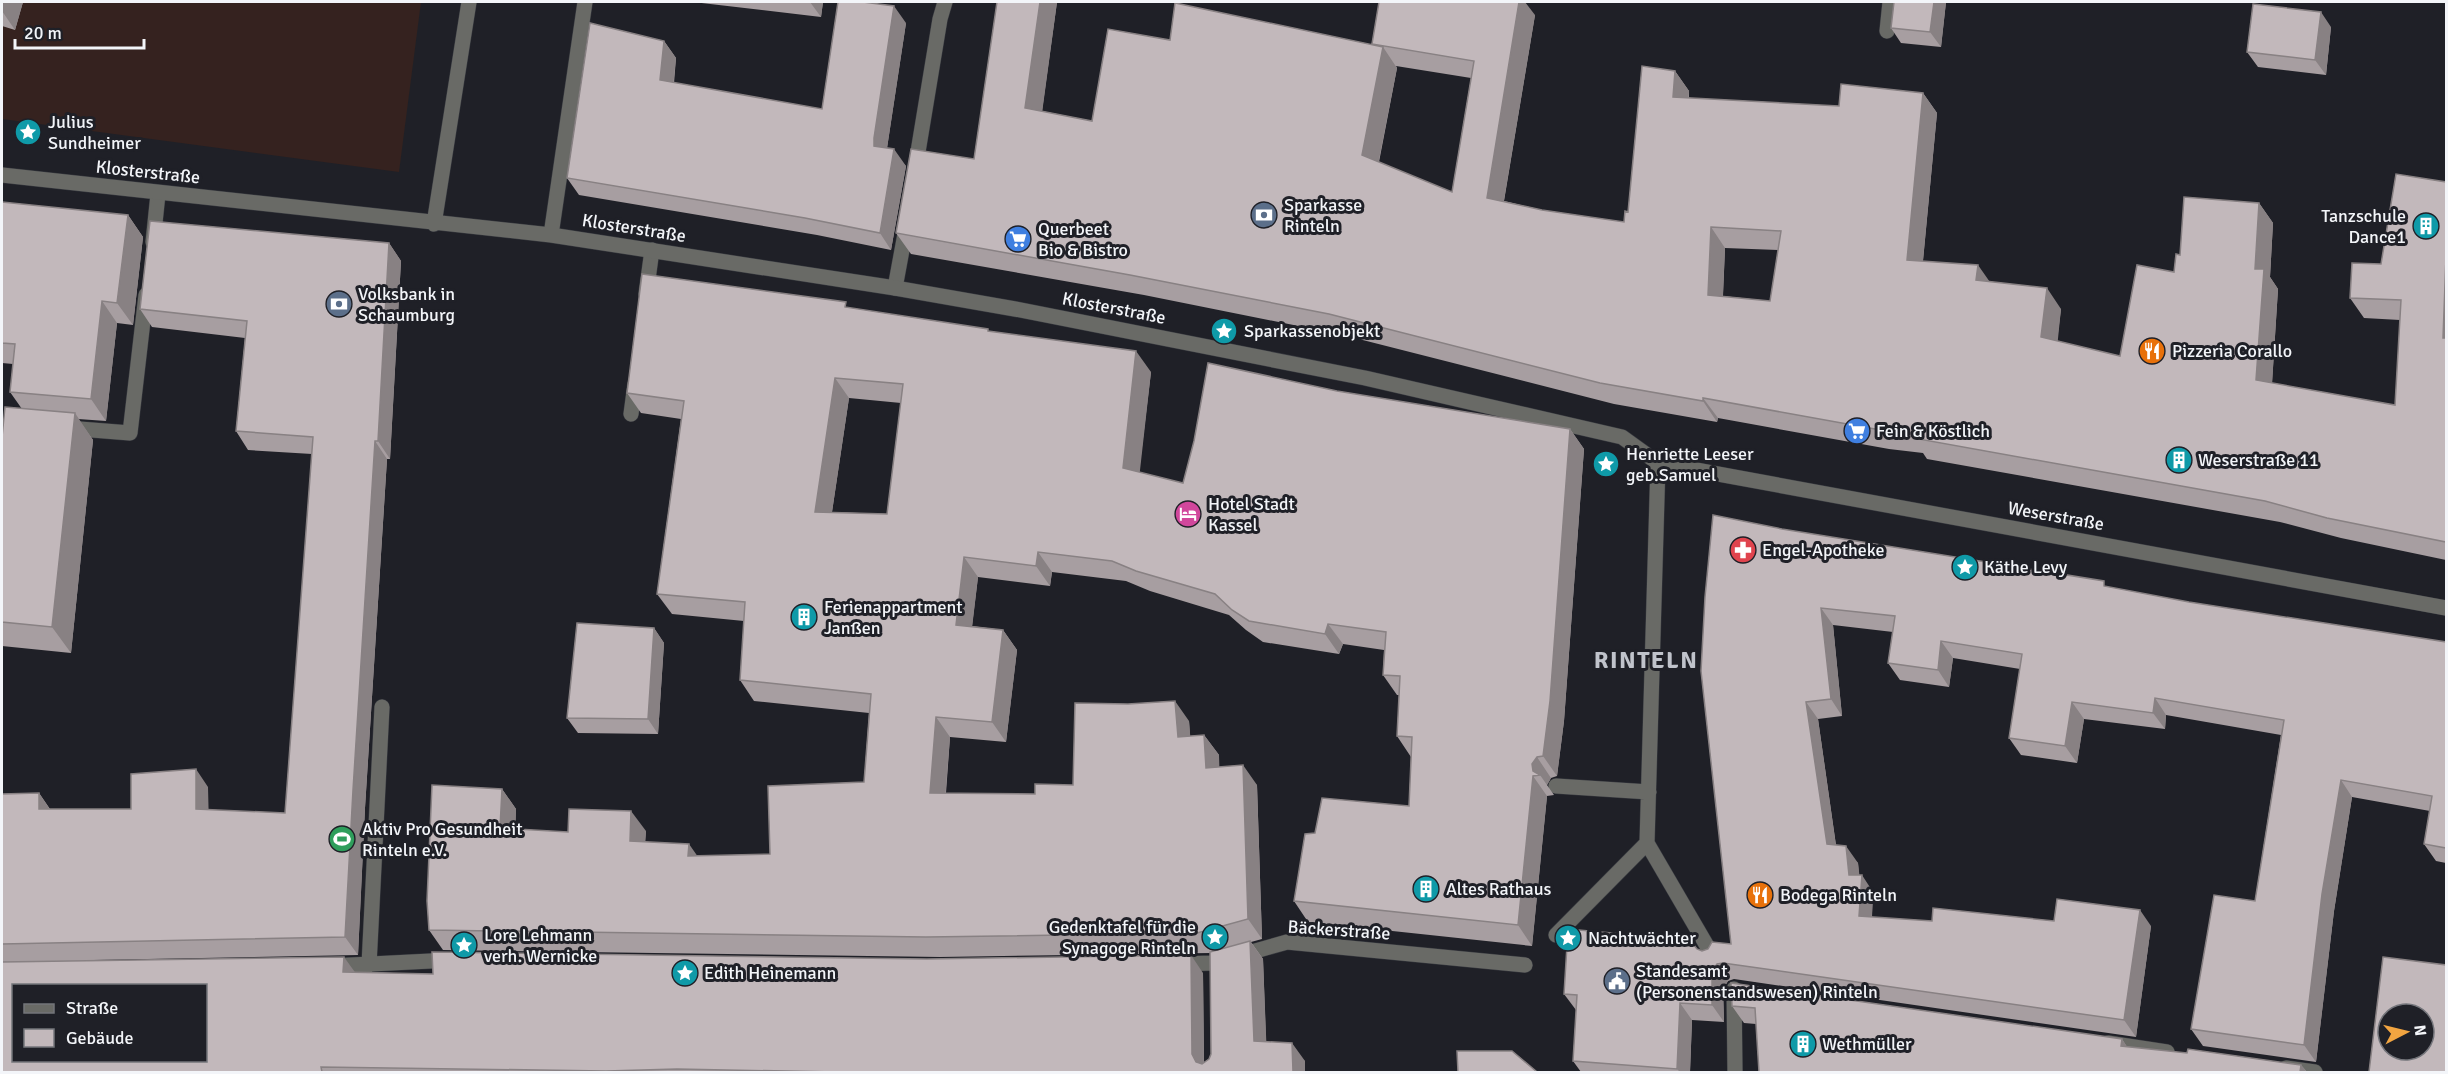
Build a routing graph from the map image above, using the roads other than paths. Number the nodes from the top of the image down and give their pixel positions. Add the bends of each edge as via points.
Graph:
1 (469, 2) edge
2 (585, 2) edge
3 (945, 2) edge
4 (1890, 2) edge
5 (1887, 31) dead end
6 (2, 175) edge
7 (914, 181) edge
8 (158, 194) junction
9 (910, 205) edge
10 (434, 224) junction
11 (551, 235) junction
12 (652, 250) junction
13 (150, 262) edge
14 (147, 285) edge
15 (895, 288) junction
16 (645, 304) edge
17 (636, 370) edge
18 (631, 414) edge
19 (48, 426) edge
20 (1658, 463) junction
21 (2446, 608) edge
22 (382, 707) dead end
23 (1556, 786) dead end
24 (1649, 792) junction
25 (1647, 843) junction
26 (1556, 936) dead end
27 (1714, 958) edge
28 (463, 961) edge
29 (1166, 964) edge
30 (369, 965) junction
31 (1525, 965) dead end
32 (311, 967) edge
33 (1739, 990) edge
34 (2087, 1040) edge
35 (2179, 1053) edge
36 (2270, 1066) edge
37 (1735, 1072) edge
38 (2315, 1072) edge

1 - 10 street
2 - 11 street
3 - 7 street
4 - 5 street
6 - 8 street, Klosterstraße
8 - 10 street, Klosterstraße
8 - 13 street
9 - 15 street
10 - 11 street, Klosterstraße
11 - 12 street, Klosterstraße
12 - 15 street, Klosterstraße
12 - 16 street
14 - 19 street via 130,432
15 - 20 street, Klosterstraße via 1399,385 1622,437
17 - 18 street
20 - 21 street, Weserstraße
20 - 24 street
22 - 30 street
23 - 24 street
24 - 25 street
25 - 26 street
25 - 27 street
28 - 30 street
29 - 31 street, Bäckerstraße via 1213,968 1287,942
30 - 32 street
33 - 37 street
34 - 35 street
36 - 38 street

